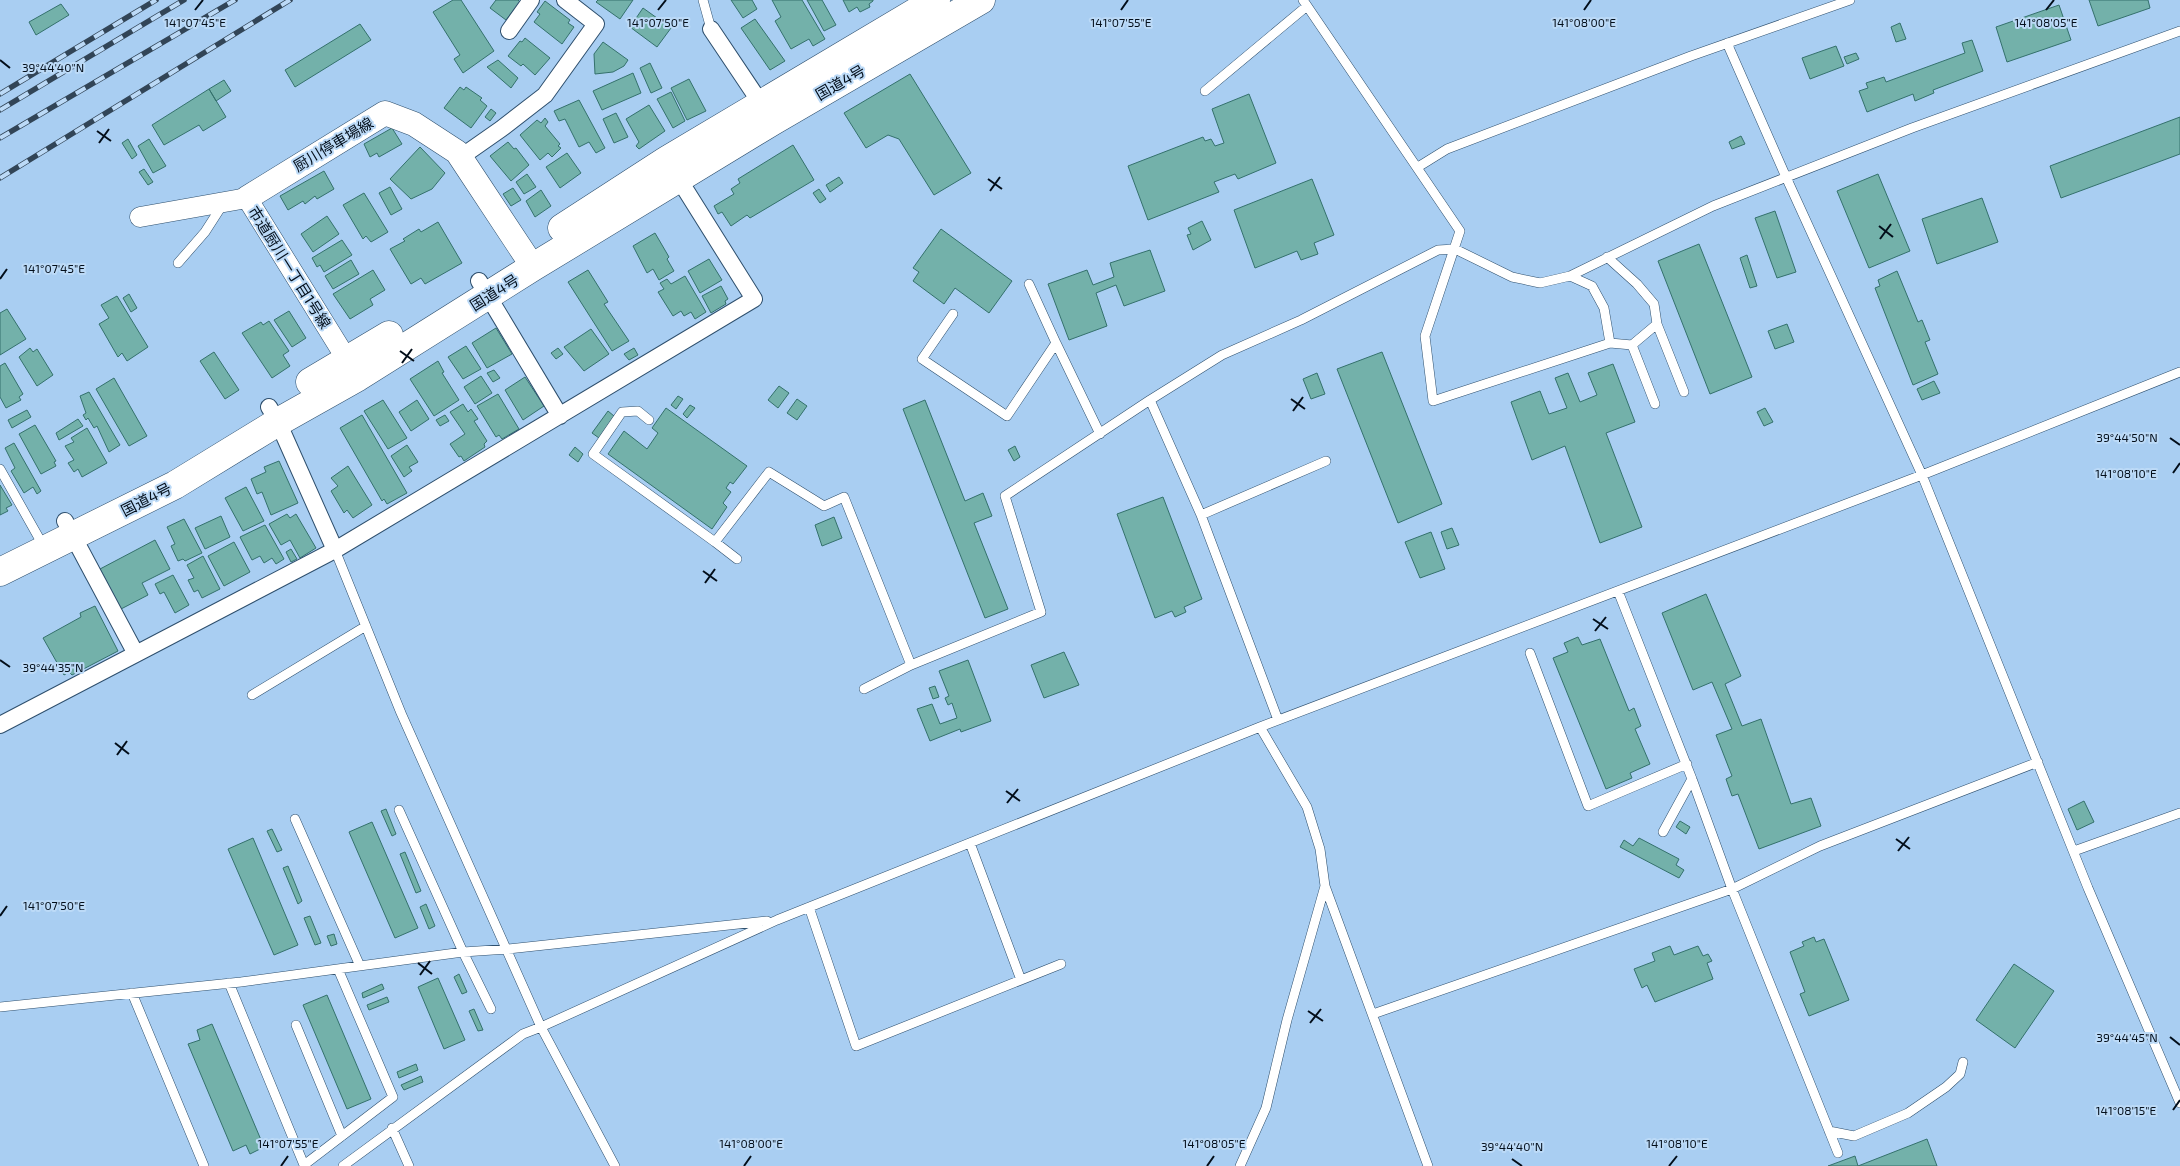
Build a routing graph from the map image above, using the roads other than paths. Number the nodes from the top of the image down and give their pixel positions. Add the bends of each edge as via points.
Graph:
1 (531, 0) edge
2 (565, 0) edge
3 (703, 0) edge
4 (936, 0) edge
5 (981, 0) edge
6 (1850, 0) edge
7 (1305, 3) edge
8 (711, 29) joint
9 (509, 31) dead end
10 (2180, 31) edge
11 (1727, 43) junction
12 (1205, 91) dead end
13 (767, 112) junction
14 (461, 157) junction
15 (1418, 167) junction
16 (673, 169) junction
17 (1786, 177) junction
18 (236, 200) junction
19 (140, 217) dead end
20 (1455, 249) junction
21 (1607, 257) junction
22 (528, 260) junction
23 (178, 263) dead end
24 (1570, 276) junction
25 (1029, 284) dead end
26 (483, 288) junction
27 (953, 314) dead end
28 (1657, 324) junction
29 (1056, 343) junction
30 (1610, 343) junction
31 (1632, 345) junction
32 (353, 368) junction
33 (2180, 372) edge
34 (1684, 392) dead end
35 (1150, 400) junction
36 (1655, 404) dead end
37 (273, 414) junction
38 (560, 416) junction
39 (650, 420) dead end
40 (1100, 434) junction
41 (1326, 461) dead end
42 (0, 469) edge
43 (1922, 475) junction
44 (1201, 515) junction
45 (69, 528) junction
46 (42, 542) junction
47 (715, 542) junction
48 (335, 550) junction
49 (0, 553) edge
50 (737, 559) dead end
51 (0, 572) edge
52 (1618, 591) junction
53 (366, 626) junction
54 (1530, 653) dead end
55 (136, 654) junction
56 (911, 665) junction
57 (864, 689) dead end
58 (252, 695) dead end
59 (1278, 720) junction
60 (0, 725) edge
61 (1260, 727) junction
62 (2038, 762) junction
63 (1687, 764) junction
64 (1692, 779) junction
65 (399, 810) dead end
66 (2180, 813) edge
67 (295, 819) dead end
68 (1663, 832) dead end
69 (970, 843) junction
70 (2074, 851) junction
71 (1325, 886) junction
72 (1732, 889) junction
73 (809, 907) junction
74 (777, 920) junction
75 (508, 950) junction
76 (463, 952) junction
77 (1061, 964) dead end
78 (360, 966) junction
79 (338, 969) junction
80 (1021, 980) junction
81 (229, 983) junction
82 (132, 993) junction
83 (0, 1007) edge
84 (491, 1010) dead end
85 (1373, 1014) junction
86 (296, 1025) dead end
87 (541, 1027) junction
88 (1964, 1062) dead end
89 (2180, 1104) edge
90 (392, 1128) junction
91 (1829, 1131) junction
92 (342, 1136) junction
93 (1838, 1153) dead end
94 (204, 1166) edge
95 (343, 1166) edge
96 (409, 1166) edge
97 (615, 1166) edge
98 (1240, 1166) edge
99 (1428, 1166) edge

1 - 9 street
2 - 14 street via 596,24 545,95
3 - 8 lane
4 - 13 highway, 国道4号
5 - 13 highway, 国道4号
6 - 11 lane
7 - 12 lane
7 - 15 lane
8 - 13 street
10 - 17 lane
11 - 15 lane via 1447,149
11 - 17 lane
13 - 16 highway, 国道4号
14 - 18 main road, 厨川停車場線 via 414,124 385,113
14 - 22 main road, 厨川停車場線
15 - 20 lane via 1460,231
16 - 22 highway, 国道4号
16 - 38 street via 754,299
17 - 21 lane via 1713,206
17 - 43 lane
18 - 19 street
18 - 23 lane
18 - 32 street, 市道厨川一丁目1号線
20 - 24 lane via 1512,277 1540,283
20 - 30 lane via 1425,336 1433,401
20 - 35 lane via 1438,250 1301,320 1222,355
21 - 24 lane
21 - 28 lane via 1654,304
22 - 26 highway, 国道4号
24 - 30 lane via 1592,286 1604,308
25 - 29 lane
26 - 32 highway, 国道4号
26 - 38 street
27 - 29 lane via 922,360 1007,416
28 - 31 lane
28 - 34 lane
29 - 40 lane
30 - 31 lane
31 - 36 lane
32 - 37 highway, 国道4号
33 - 43 lane
35 - 40 lane
35 - 44 lane
37 - 45 highway, 国道4号 via 158,474
37 - 48 street
38 - 48 street
39 - 47 lane via 638,412 622,412 593,454
40 - 56 lane via 1005,496 1042,612
41 - 44 lane
42 - 46 lane
43 - 52 lane
43 - 62 lane
44 - 59 lane
45 - 46 highway, 国道4号
45 - 55 street
46 - 49 highway, 国道4号
46 - 51 highway, 国道4号
47 - 50 lane
47 - 56 lane via 769,472 824,506 844,497
48 - 53 lane
48 - 55 street
52 - 59 lane
52 - 63 lane
53 - 58 lane
53 - 75 lane via 401,713
54 - 63 lane via 1588,806
55 - 60 street
56 - 57 lane
59 - 61 lane
61 - 69 lane
61 - 71 lane via 1307,807 1320,849
62 - 70 lane
62 - 72 lane via 1820,846
63 - 64 lane
64 - 68 lane
64 - 72 lane
65 - 76 lane
66 - 70 lane
67 - 78 lane
69 - 73 lane
69 - 80 lane
70 - 89 lane
71 - 85 lane
71 - 98 lane via 1266,1108
72 - 85 lane
72 - 91 lane
73 - 74 lane
73 - 80 lane via 856,1046
74 - 75 lane
74 - 87 lane
75 - 76 lane
75 - 87 lane
76 - 78 lane
76 - 84 lane
77 - 80 lane
78 - 79 lane
79 - 81 lane
79 - 92 lane via 392,1097
81 - 82 lane
81 - 92 lane via 304,1165
82 - 83 lane
82 - 94 lane
85 - 99 lane
86 - 92 lane
87 - 90 lane via 523,1034
87 - 97 lane
88 - 91 lane via 1960,1074 1946,1088 1908,1113 1854,1136
90 - 95 lane
90 - 96 lane
91 - 93 lane

